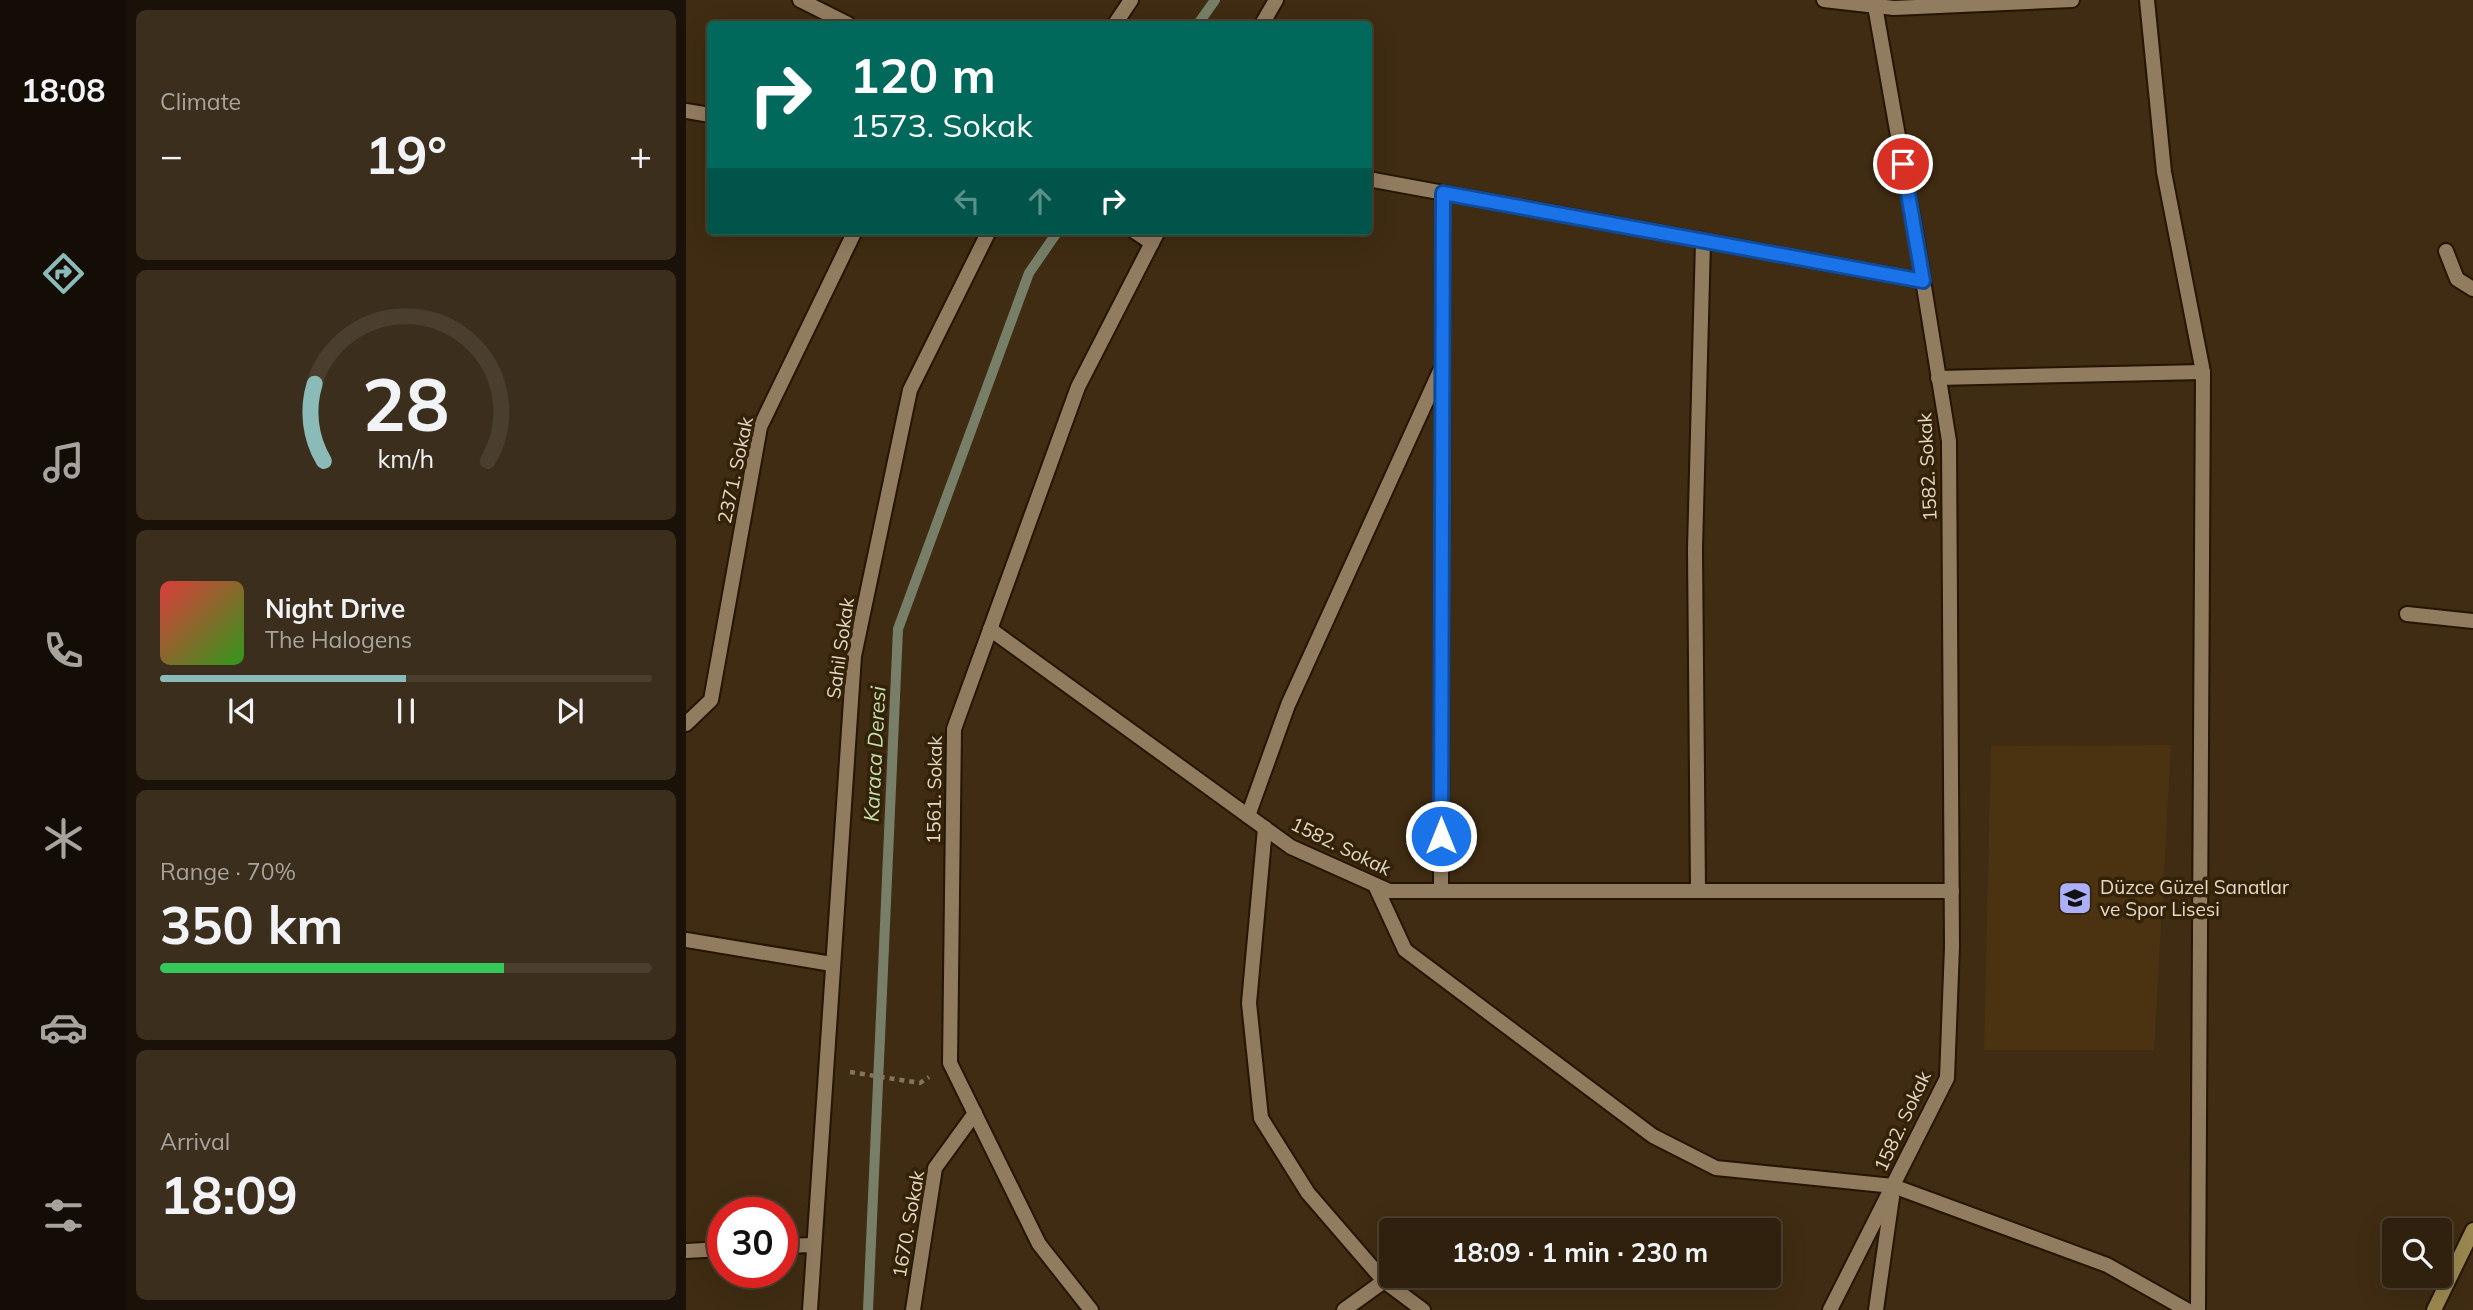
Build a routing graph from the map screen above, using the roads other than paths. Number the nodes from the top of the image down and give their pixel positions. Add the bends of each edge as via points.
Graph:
1 (800, 0) edge
2 (1131, 0) edge
3 (1276, 0) edge
4 (1824, 0) edge
5 (2072, 0) edge
6 (2147, 0) edge
7 (1875, 6) junction
8 (842, 21) edge
9 (1117, 21) edge
10 (1264, 21) edge
11 (686, 111) edge
12 (707, 114) edge
13 (1372, 180) edge
14 (1443, 193) junction
15 (853, 235) edge
16 (987, 235) edge
17 (1155, 237) edge
18 (1703, 241) junction
19 (2446, 251) dead end
20 (1923, 281) junction
21 (2473, 289) edge
22 (1442, 366) junction
23 (2203, 372) junction
24 (1938, 378) junction
25 (2407, 614) dead end
26 (2473, 621) edge
27 (990, 629) junction
28 (686, 724) edge
29 (1248, 816) junction
30 (1265, 828) junction
31 (1375, 885) junction
32 (1441, 891) junction
33 (1698, 891) junction
34 (1951, 891) junction
35 (686, 940) edge
36 (832, 964) junction
37 (975, 1114) junction
38 (1893, 1185) junction
39 (2473, 1230) edge
40 (814, 1245) junction
41 (798, 1246) edge
42 (707, 1250) edge
43 (686, 1251) edge
44 (1379, 1275) edge
45 (1379, 1285) edge
46 (1393, 1288) edge
47 (810, 1310) edge
48 (913, 1310) edge
49 (1091, 1310) edge
50 (1344, 1310) edge
51 (1423, 1310) edge
52 (1830, 1310) edge
53 (1876, 1310) edge
54 (2187, 1310) edge
55 (2198, 1310) edge
56 (2434, 1310) edge

1 - 8 street
2 - 9 street
3 - 10 street
4 - 7 street
5 - 7 street
6 - 23 street via 2164,172
7 - 20 street, 1582. Sokak
11 - 12 street
13 - 14 street
14 - 18 street
14 - 22 street
15 - 28 street, 2371. Sokak via 760,427 711,700
16 - 36 street, Sahil Sokak via 910,390 854,656
17 - 27 street, 1561. Sokak via 1078,387
18 - 20 street
18 - 33 street via 1695,549
19 - 21 street via 2457,279
20 - 24 street, 1582. Sokak
22 - 29 street via 1288,705
22 - 32 street
23 - 24 street
23 - 55 street
24 - 34 street, 1582. Sokak via 1948,441
25 - 26 street
27 - 29 street, 1582. Sokak
27 - 37 street, 1561. Sokak via 954,729 950,1063
29 - 30 street, 1582. Sokak
30 - 31 street, 1582. Sokak via 1291,847
30 - 44 street via 1250,1003 1261,1118 1308,1193
31 - 32 street, 1582. Sokak via 1389,891
31 - 38 street via 1405,950 1653,1136 1716,1168
32 - 33 street, 1582. Sokak
33 - 34 street, 1582. Sokak
34 - 38 street, 1582. Sokak via 1947,1078
35 - 36 street
36 - 40 street, Sahil Sokak
37 - 48 street, 1670. Sokak via 935,1168
37 - 49 street, 1561. Sokak via 1039,1244
38 - 52 street, 1582. Sokak
38 - 53 street
38 - 54 street via 2107,1265
39 - 56 main road
40 - 41 street
40 - 47 street, Sahil Sokak
42 - 43 street
45 - 50 street
46 - 51 street

